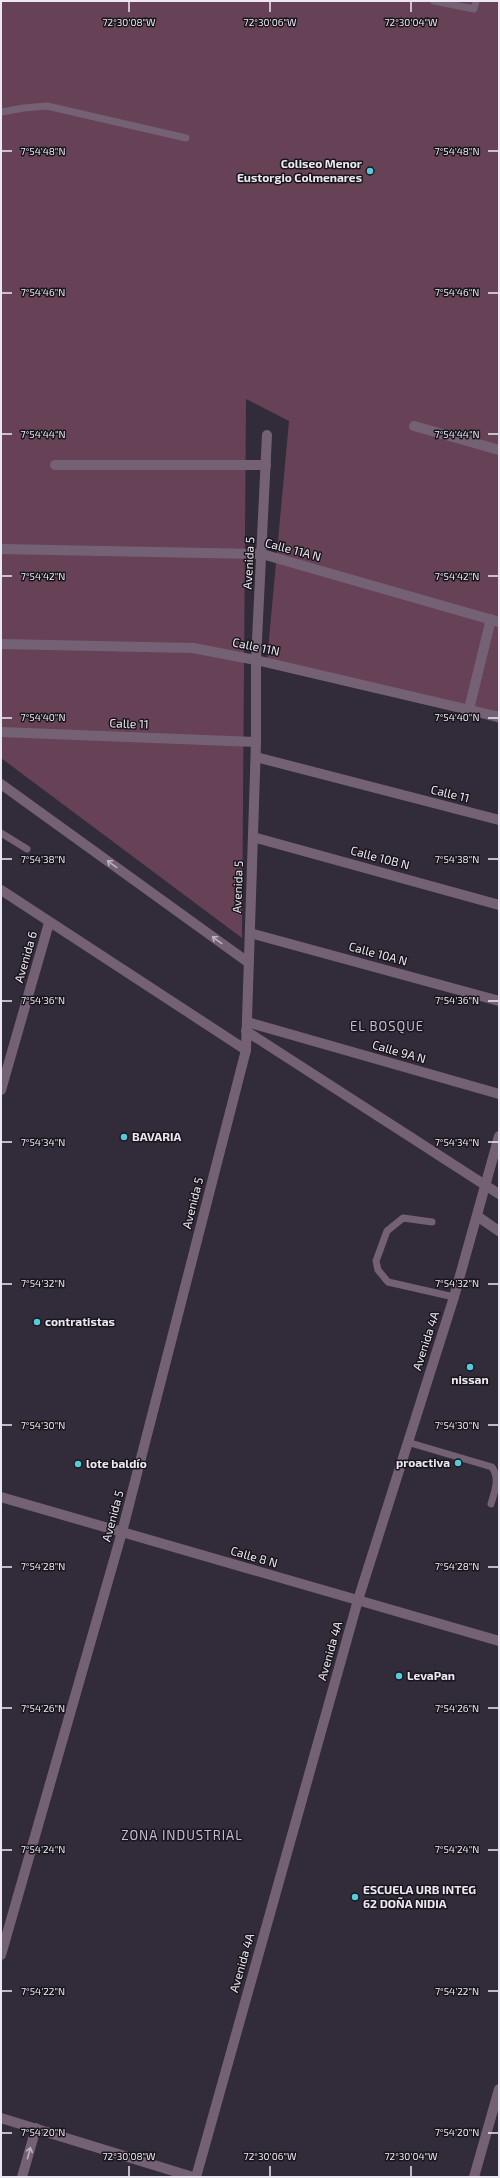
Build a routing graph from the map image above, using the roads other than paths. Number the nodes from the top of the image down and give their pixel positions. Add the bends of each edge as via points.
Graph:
1 (439, 1) edge
2 (475, 5) edge
3 (1, 112) edge
4 (186, 138) dead end
5 (414, 426) dead end
6 (267, 435) dead end
7 (499, 450) edge
8 (55, 465) dead end
9 (266, 465) junction
10 (1, 549) edge
11 (262, 554) junction
12 (495, 621) edge
13 (1, 644) edge
14 (256, 660) junction
15 (469, 709) junction
16 (499, 717) edge
17 (1, 732) edge
18 (256, 742) junction
19 (256, 757) junction
20 (1, 784) edge
21 (499, 820) edge
22 (1, 833) edge
23 (253, 836) junction
24 (27, 849) dead end
25 (1, 890) edge
26 (499, 904) edge
27 (49, 923) junction
28 (250, 933) junction
29 (249, 963) junction
30 (499, 1001) edge
31 (246, 1027) junction
32 (246, 1050) junction
33 (1, 1090) edge
34 (499, 1094) edge
35 (499, 1136) edge
36 (485, 1184) junction
37 (499, 1194) edge
38 (477, 1216) junction
39 (432, 1222) dead end
40 (499, 1231) edge
41 (454, 1297) junction
42 (407, 1442) junction
43 (1, 1498) edge
44 (491, 1504) dead end
45 (122, 1532) junction
46 (358, 1600) junction
47 (499, 1641) edge
48 (1, 1955) edge
49 (499, 2089) edge
50 (1, 2118) edge
51 (36, 2128) junction
52 (22, 2177) edge
53 (195, 2177) edge
54 (474, 2177) edge

1 - 2 lane
3 - 4 lane via 47,106
5 - 7 street
6 - 9 street, Avenida 5
8 - 9 street
9 - 11 street, Avenida 5
10 - 11 street, Calle 11A N
11 - 12 street, Calle 11A N
11 - 14 street, Avenida 5
12 - 15 street
13 - 14 street, Calle 11N via 193,648
14 - 15 street, Calle 11N
14 - 18 street, Avenida 5
15 - 16 street, Calle 11N
17 - 18 street, Calle 11
18 - 19 street, Avenida 5
19 - 21 street, Calle 11
19 - 23 street, Avenida 5
29 -> 20 street
22 - 24 lane
23 - 26 street, Calle 10B N
23 - 28 street, Avenida 5
25 - 27 street
27 - 32 street
27 - 33 street, Avenida 6
28 - 29 street, Avenida 5
28 - 30 street, Calle 10A N
29 - 31 street, Avenida 5
31 - 32 street, Avenida 5
31 - 34 street, Calle 9A N
31 - 36 street
32 - 45 street, Avenida 5
35 - 36 street, Avenida 4A
36 - 37 street
36 - 38 street, Avenida 4A
38 - 40 street
38 - 41 street, Avenida 4A
39 - 41 lane via 403,1218 387,1231 376,1261 378,1270 388,1282
41 - 42 street, Avenida 4A
42 - 44 lane via 492,1467 498,1479
42 - 46 street, Avenida 4A
43 - 45 street, Calle 8 N
45 - 46 street, Calle 8 N
45 - 48 street, Avenida 5
46 - 47 street, Calle 8 N
46 - 53 street, Avenida 4A
49 - 54 street
50 - 51 street
52 -> 51 street
51 - 53 street

